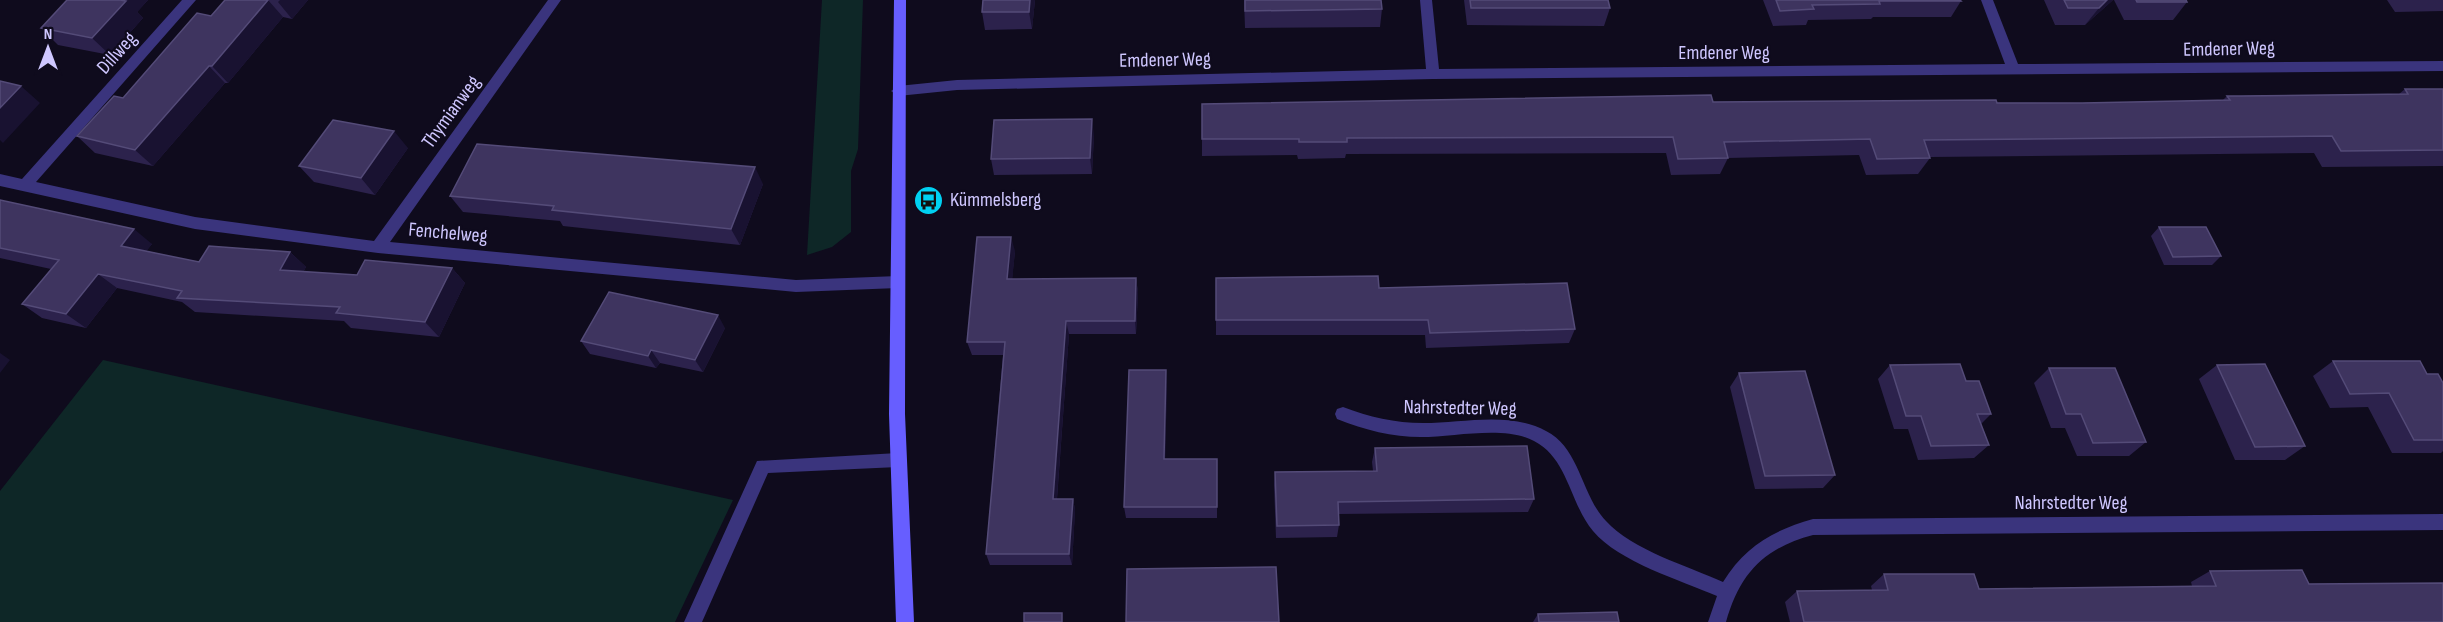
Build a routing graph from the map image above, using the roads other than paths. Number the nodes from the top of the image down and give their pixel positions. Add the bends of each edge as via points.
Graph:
1 (190, 0) edge
2 (555, 0) edge
3 (900, 0) edge
4 (1426, 0) edge
5 (1987, 0) edge
6 (2443, 66) edge
7 (2014, 70) junction
8 (1433, 74) junction
9 (898, 91) junction
10 (0, 180) edge
11 (25, 185) junction
12 (378, 247) junction
13 (898, 282) junction
14 (1343, 414) dead end
15 (898, 460) junction
16 (2443, 522) edge
17 (1726, 591) junction
18 (693, 622) edge
19 (905, 622) edge
20 (1717, 622) edge

1 - 11 street, Dillweg
2 - 12 street, Thymianweg
3 - 9 main road
4 - 8 street
5 - 7 street
6 - 7 street, Emdener Weg
7 - 8 street, Emdener Weg
8 - 9 street, Emdener Weg via 957,85
9 - 13 main road
10 - 11 street, Fenchelweg
11 - 12 street, Fenchelweg via 195,223
12 - 13 street, Fenchelweg via 796,286
13 - 15 main road
14 - 17 street, Nahrstedter Weg via 1388,428 1513,428 1541,436 1561,454 1590,514 1610,537
15 - 18 street via 763,466
15 - 19 main road
16 - 17 street, Nahrstedter Weg via 1828,525 1796,530 1766,543 1743,564
17 - 20 street, Nahrstedter Weg

